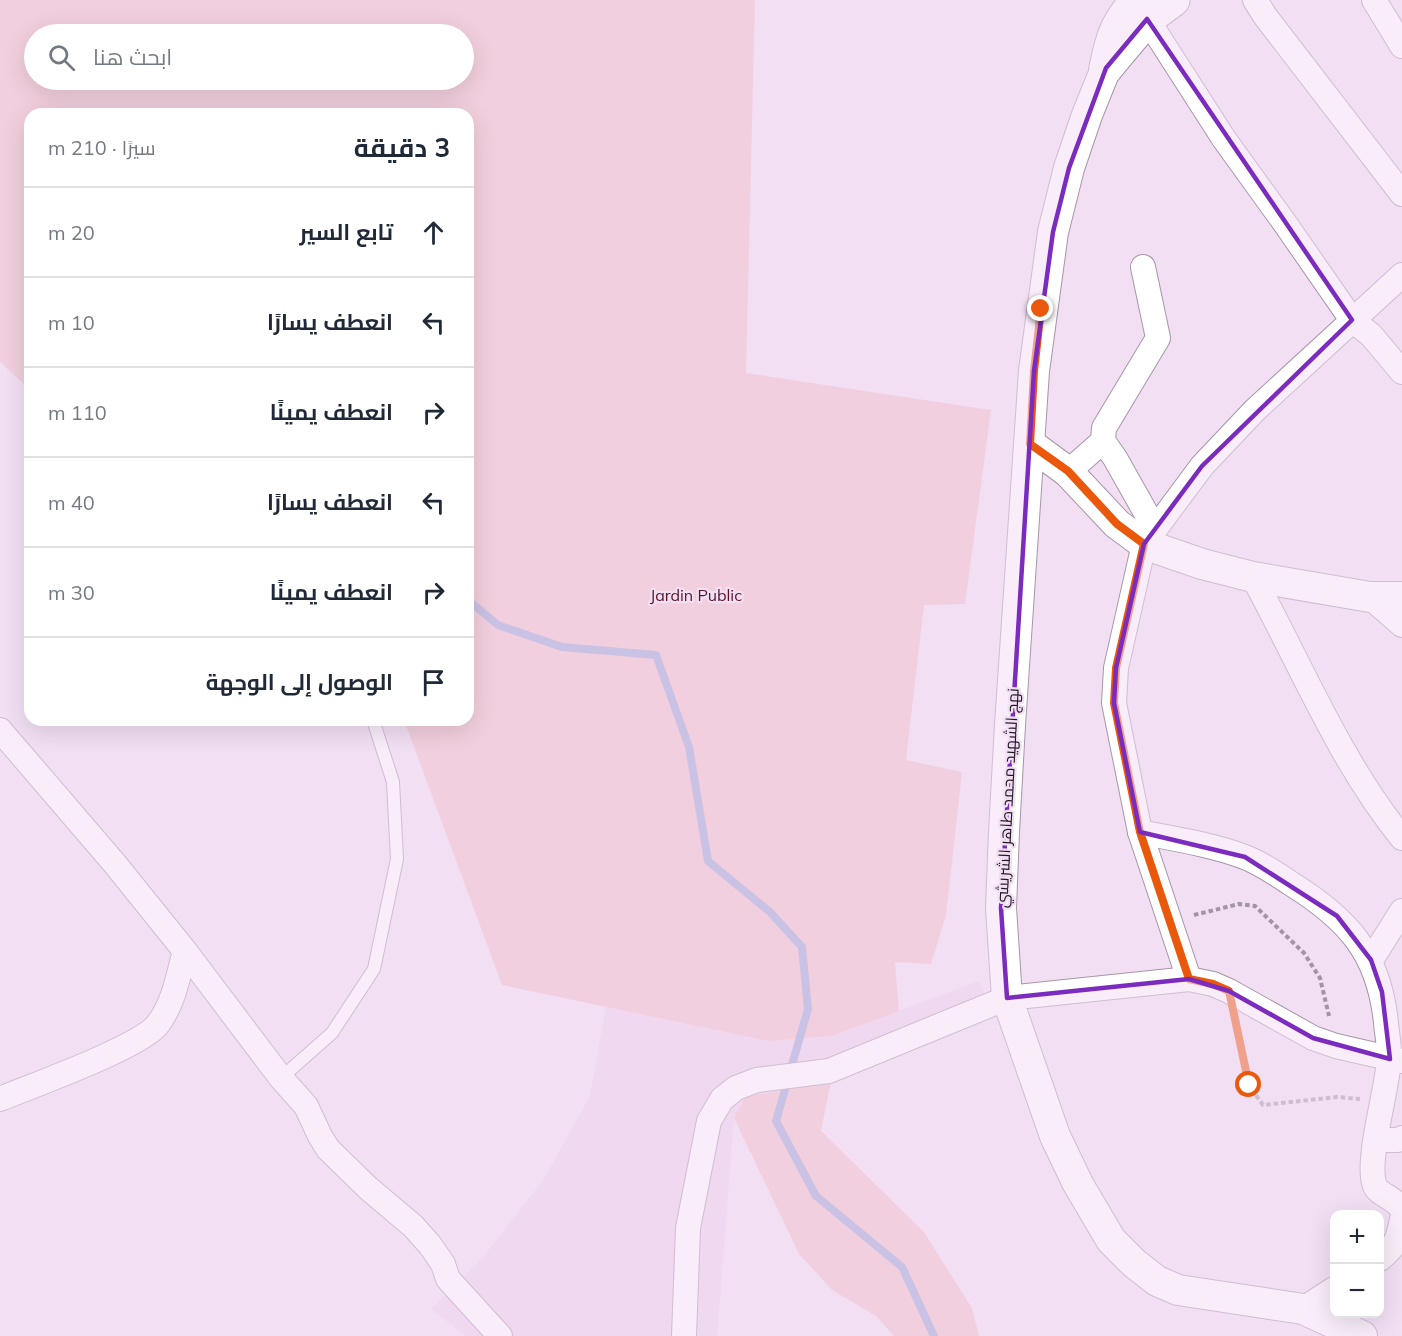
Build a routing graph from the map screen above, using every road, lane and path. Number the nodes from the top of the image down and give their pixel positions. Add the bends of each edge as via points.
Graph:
1 (1173, 0) edge
2 (1255, 0) edge
3 (1374, 0) edge
4 (1142, 10) edge
5 (1402, 46) edge
6 (1106, 68) joint
7 (1402, 194) edge
8 (1143, 267) dead end
9 (1402, 275) edge
10 (1352, 320) junction
11 (1402, 372) edge
12 (1103, 441) junction
13 (1030, 444) junction
14 (1068, 471) junction
15 (1150, 536) junction
16 (1253, 577) junction
17 (1370, 597) junction
18 (1402, 597) edge
19 (1402, 625) edge
20 (375, 726) edge
21 (0, 730) edge
22 (1140, 832) junction
23 (1402, 838) edge
24 (1402, 911) edge
25 (1170, 922) junction
26 (185, 951) junction
27 (1371, 960) junction
28 (1189, 979) junction
29 (1229, 991) junction
30 (1007, 998) junction
31 (1336, 1046) junction
32 (1396, 1060) edge
33 (281, 1078) junction
34 (0, 1099) edge
35 (1381, 1101) junction
36 (1402, 1138) edge
37 (1376, 1140) junction
38 (1402, 1209) edge
39 (1402, 1219) edge
40 (1384, 1255) edge
41 (1330, 1292) edge
42 (1303, 1309) junction
43 (500, 1336) edge
44 (684, 1336) edge
45 (1362, 1336) edge

1 - 4 main road
2 - 7 street
3 - 5 street
4 - 6 main road via 1121,18 1111,40
4 - 10 street via 1224,139
6 - 13 street, نهج الشهيد محمد طاهر الشريشي via 1069,168 1053,232 1034,371
8 - 12 street via 1158,338 1104,428
9 - 10 street
10 - 11 street via 1371,335
10 - 15 street via 1202,465
12 - 14 street
12 - 15 street via 1115,458
13 - 14 street
13 - 30 street, نهج الشهيد محمد طاهر الشريشي via 1001,908
14 - 15 street via 1117,524
15 - 16 street via 1202,564
15 - 22 street via 1116,668 1114,703
16 - 17 street
16 - 23 street via 1337,740 1378,808
17 - 18 street
17 - 19 street
20 - 33 lane via 393,782 397,859 374,969 332,1033
21 - 26 street
22 - 25 street
22 - 27 street via 1245,857 1337,915
24 - 27 street
25 - 28 street
25 - 31 path via 1239,904 1256,906 1304,953 1320,978
26 - 33 street
26 - 34 street via 170,1006 157,1027 126,1047
27 - 32 street
28 - 29 street
28 - 30 street
29 - 31 street via 1313,1038
29 - 35 path via 1249,1085 1263,1106 1337,1097
30 - 42 street, نهج الشهيد محمد طاهر الشريشي via 1055,1136 1111,1240 1157,1281 1178,1290
30 - 44 street via 829,1071 757,1080 722,1099 709,1121 688,1228
31 - 32 street
32 - 35 street
33 - 43 street via 306,1106 328,1149 413,1226 430,1245 448,1279
35 - 37 street
36 - 37 street
37 - 38 street via 1374,1185
39 - 40 street via 1397,1240
41 - 42 street
42 - 45 street, نهج الشهيد محمد طاهر الشريشي

